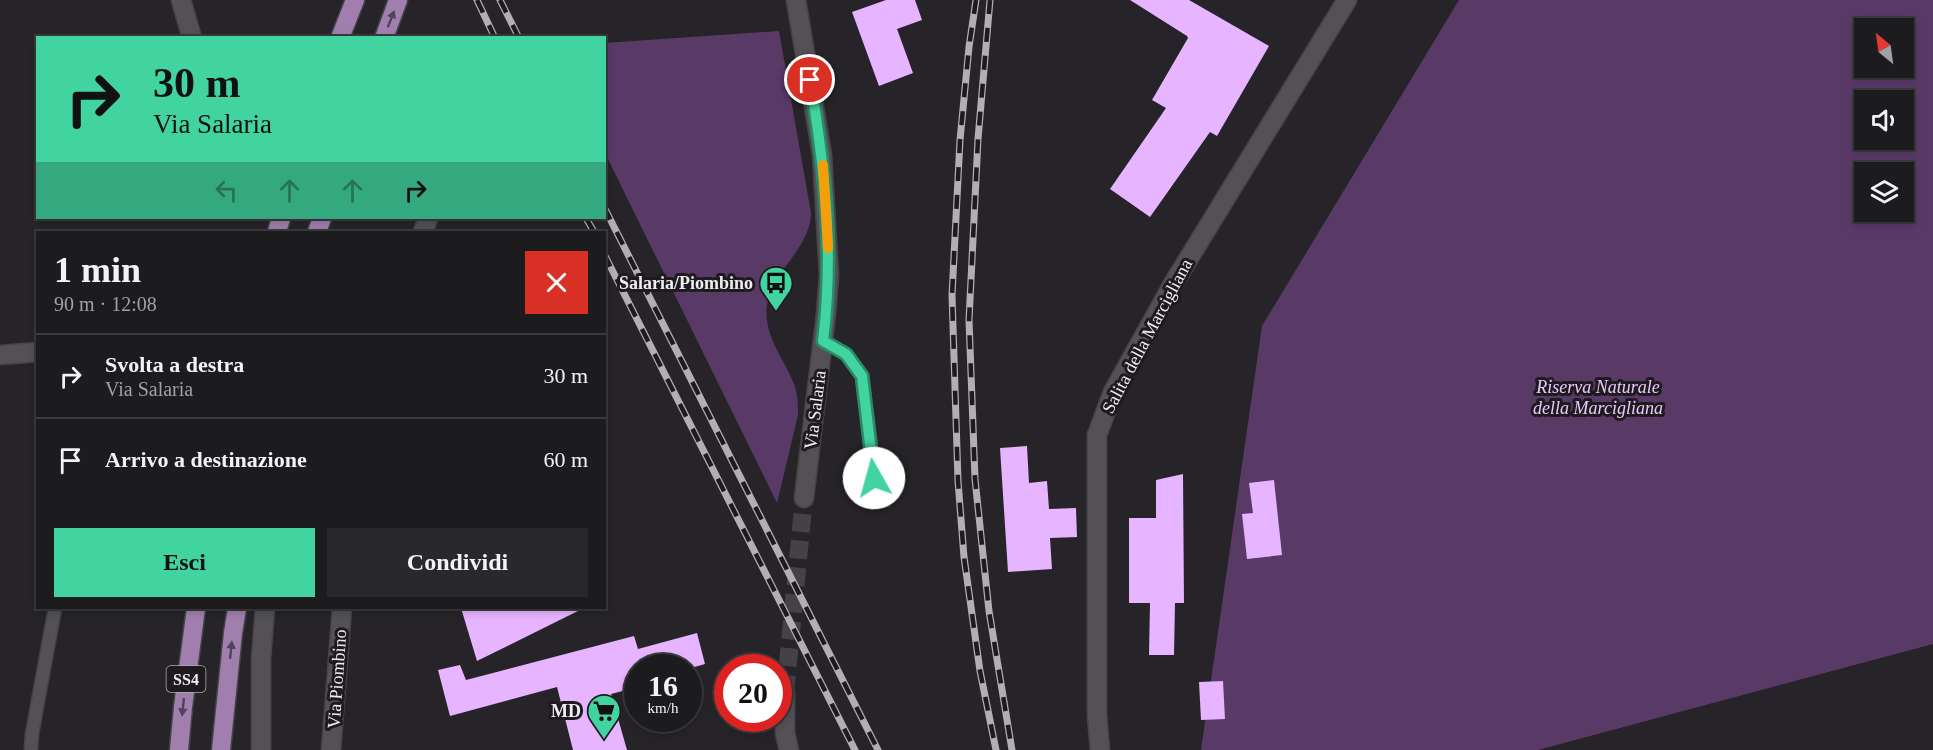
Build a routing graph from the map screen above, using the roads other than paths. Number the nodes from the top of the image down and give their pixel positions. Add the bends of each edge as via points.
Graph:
1 (181, 0) edge
2 (355, 0) edge
3 (398, 0) edge
4 (796, 0) edge
5 (1347, 0) edge
6 (191, 36) edge
7 (341, 36) edge
8 (385, 36) edge
9 (823, 341) junction
10 (36, 352) edge
11 (0, 355) edge
12 (874, 478) dead end
13 (804, 498) tunnel mouth
14 (55, 609) edge
15 (196, 609) edge
16 (237, 609) edge
17 (265, 609) edge
18 (342, 609) edge
19 (785, 732) edge
20 (31, 750) edge
21 (179, 750) edge
22 (221, 750) edge
23 (261, 750) edge
24 (332, 750) edge
25 (789, 750) edge
26 (1100, 750) edge

1 - 6 street
2 - 7 main road
8 -> 3 main road
4 - 9 street, Via Salaria via 825,186 829,275
5 - 26 street, Salita della Marcigliana via 1173,284 1113,392 1097,435
9 - 12 lane via 846,354 862,376
9 - 13 street, Via Salaria
10 - 11 street
14 - 20 lane
15 -> 21 main road, SS4
22 -> 16 main road, SS4
17 - 23 street
18 - 24 street, Via Piombino
19 - 25 street

